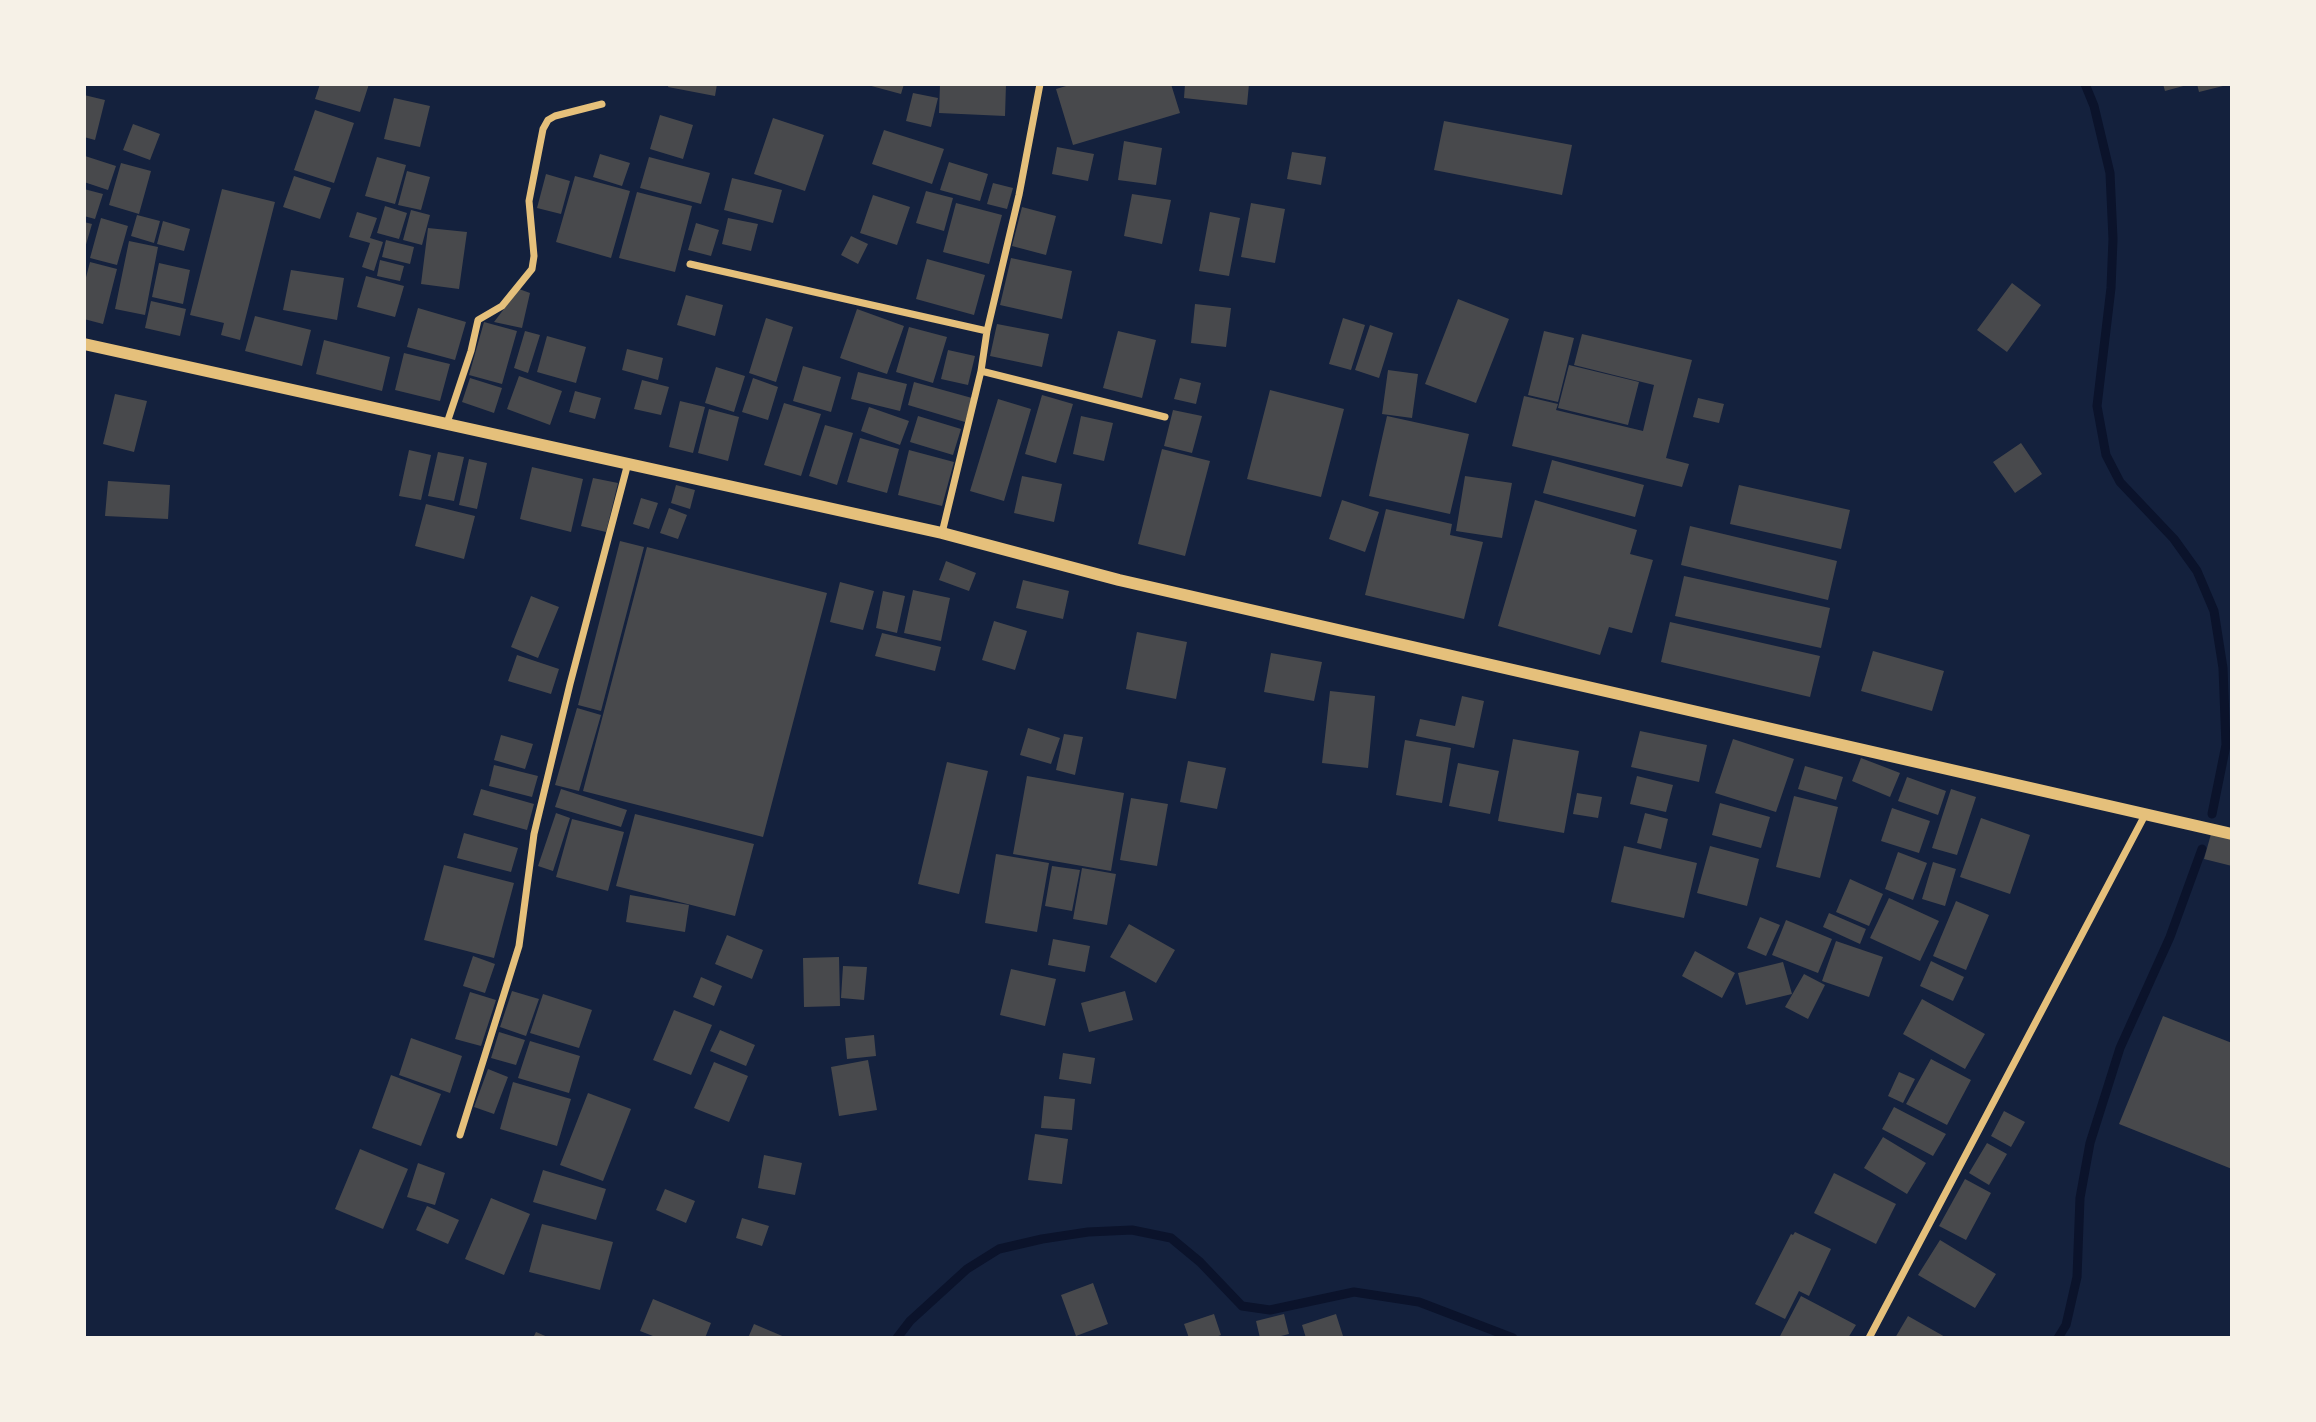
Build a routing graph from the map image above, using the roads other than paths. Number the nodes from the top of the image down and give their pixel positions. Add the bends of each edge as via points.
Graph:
1 (1040, 84) edge
2 (601, 104) dead end
3 (690, 264) dead end
4 (986, 331) junction
5 (84, 344) edge
6 (981, 371) junction
7 (1165, 417) dead end
8 (447, 423) junction
9 (628, 463) junction
10 (942, 533) junction
11 (2142, 821) junction
12 (2232, 834) edge
13 (460, 1135) dead end
14 (1871, 1338) edge

1 - 4 street
2 - 8 street via 555,116 543,128 529,201 532,269 502,306 478,320
3 - 4 street
4 - 6 street
5 - 8 street
6 - 7 street
6 - 10 street
8 - 9 street
9 - 10 street
9 - 13 street via 534,834 519,946
10 - 11 street via 1119,580
11 - 12 street
11 - 14 street

